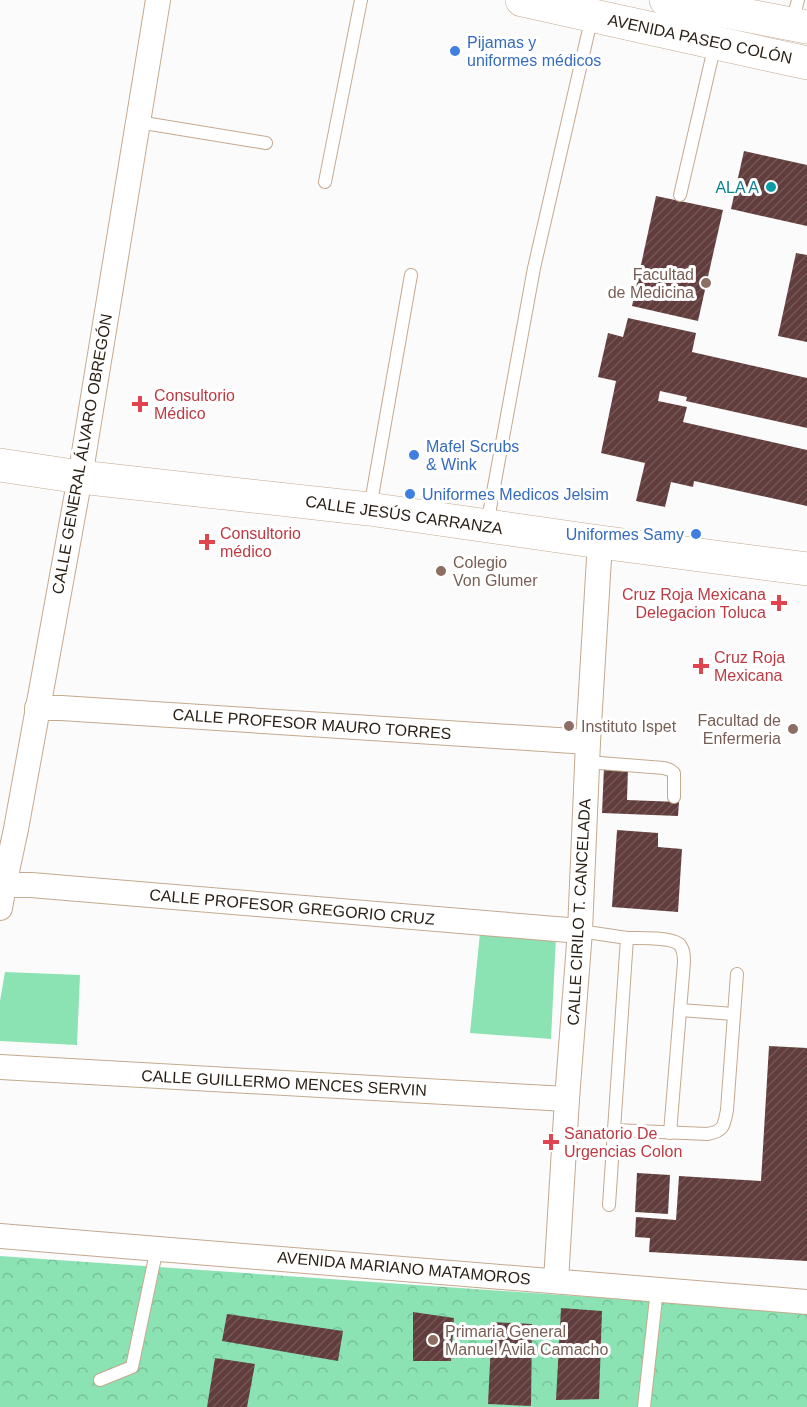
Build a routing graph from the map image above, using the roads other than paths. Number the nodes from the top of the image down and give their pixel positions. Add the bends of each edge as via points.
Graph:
1 (158, 0) edge
2 (361, 0) edge
3 (522, 0) edge
4 (666, 0) edge
5 (592, 15) junction
6 (799, 17) edge
7 (715, 43) junction
8 (807, 63) edge
9 (138, 122) junction
10 (266, 143) dead end
11 (325, 182) dead end
12 (680, 195) dead end
13 (411, 275) dead end
14 (0, 465) edge
15 (80, 477) junction
16 (369, 509) junction
17 (486, 526) junction
18 (600, 543) junction
19 (807, 569) edge
20 (37, 708) junction
21 (587, 752) junction
22 (674, 797) dead end
23 (8, 828) edge
24 (2, 896) edge
25 (580, 931) junction
26 (627, 938) junction
27 (737, 975) dead end
28 (680, 1010) junction
29 (734, 1014) junction
30 (0, 1067) edge
31 (567, 1099) junction
32 (614, 1130) junction
33 (670, 1133) junction
34 (609, 1205) dead end
35 (0, 1236) edge
36 (157, 1248) junction
37 (556, 1281) junction
38 (657, 1289) junction
39 (807, 1302) edge
40 (100, 1380) dead end
41 (644, 1407) edge

1 - 9 street, CALLE GENERAL ÁLVARO OBREGÓN
2 - 11 lane
3 - 5 main road, AVENIDA PASEO COLÓN
4 - 6 main road, AVENIDA PASEO COLÓN
5 - 7 main road, AVENIDA PASEO COLÓN
5 - 17 lane via 534,268
7 - 8 main road, AVENIDA PASEO COLÓN
7 - 12 lane
9 - 10 lane
9 - 15 street, CALLE GENERAL ÁLVARO OBREGÓN
13 - 16 lane
14 - 15 main road, CALLE JESÚS CARRANZA
15 - 16 main road, CALLE JESÚS CARRANZA
15 - 20 street, CALLE GENERAL ÁLVARO OBREGÓN
16 - 17 main road, CALLE JESÚS CARRANZA
17 - 18 main road, CALLE JESÚS CARRANZA
18 - 19 main road, CALLE JESÚS CARRANZA
18 - 21 street, CALLE CIRILO T. CANCELADA
20 - 21 street, CALLE PROFESOR MAURO TORRES
20 - 23 street, CALLE GENERAL ÁLVARO OBREGÓN
21 - 22 lane via 670,770 674,773
21 - 25 street, CALLE CIRILO T. CANCELADA
23 - 24 street, CALLE GENERAL ÁLVARO OBREGÓN
24 - 25 street, CALLE PROFESOR GREGORIO CRUZ via 31,885
25 - 26 lane
25 - 31 street, CALLE CIRILO T. CANCELADA
26 - 28 lane via 678,944 684,962
26 - 32 lane
27 - 29 lane
28 - 29 lane
28 - 33 lane
29 - 33 lane via 723,1127 706,1134
30 - 31 street, CALLE GUILLERMO MENCES SERVIN
31 - 37 street, CALLE CIRILO T. CANCELADA
32 - 33 lane
32 - 34 lane
35 - 36 street, AVENIDA MARIANO MATAMOROS
36 - 37 street, AVENIDA MARIANO MATAMOROS
36 - 40 lane via 132,1367
37 - 38 street, AVENIDA MARIANO MATAMOROS
38 - 39 street, AVENIDA MARIANO MATAMOROS
38 - 41 lane

